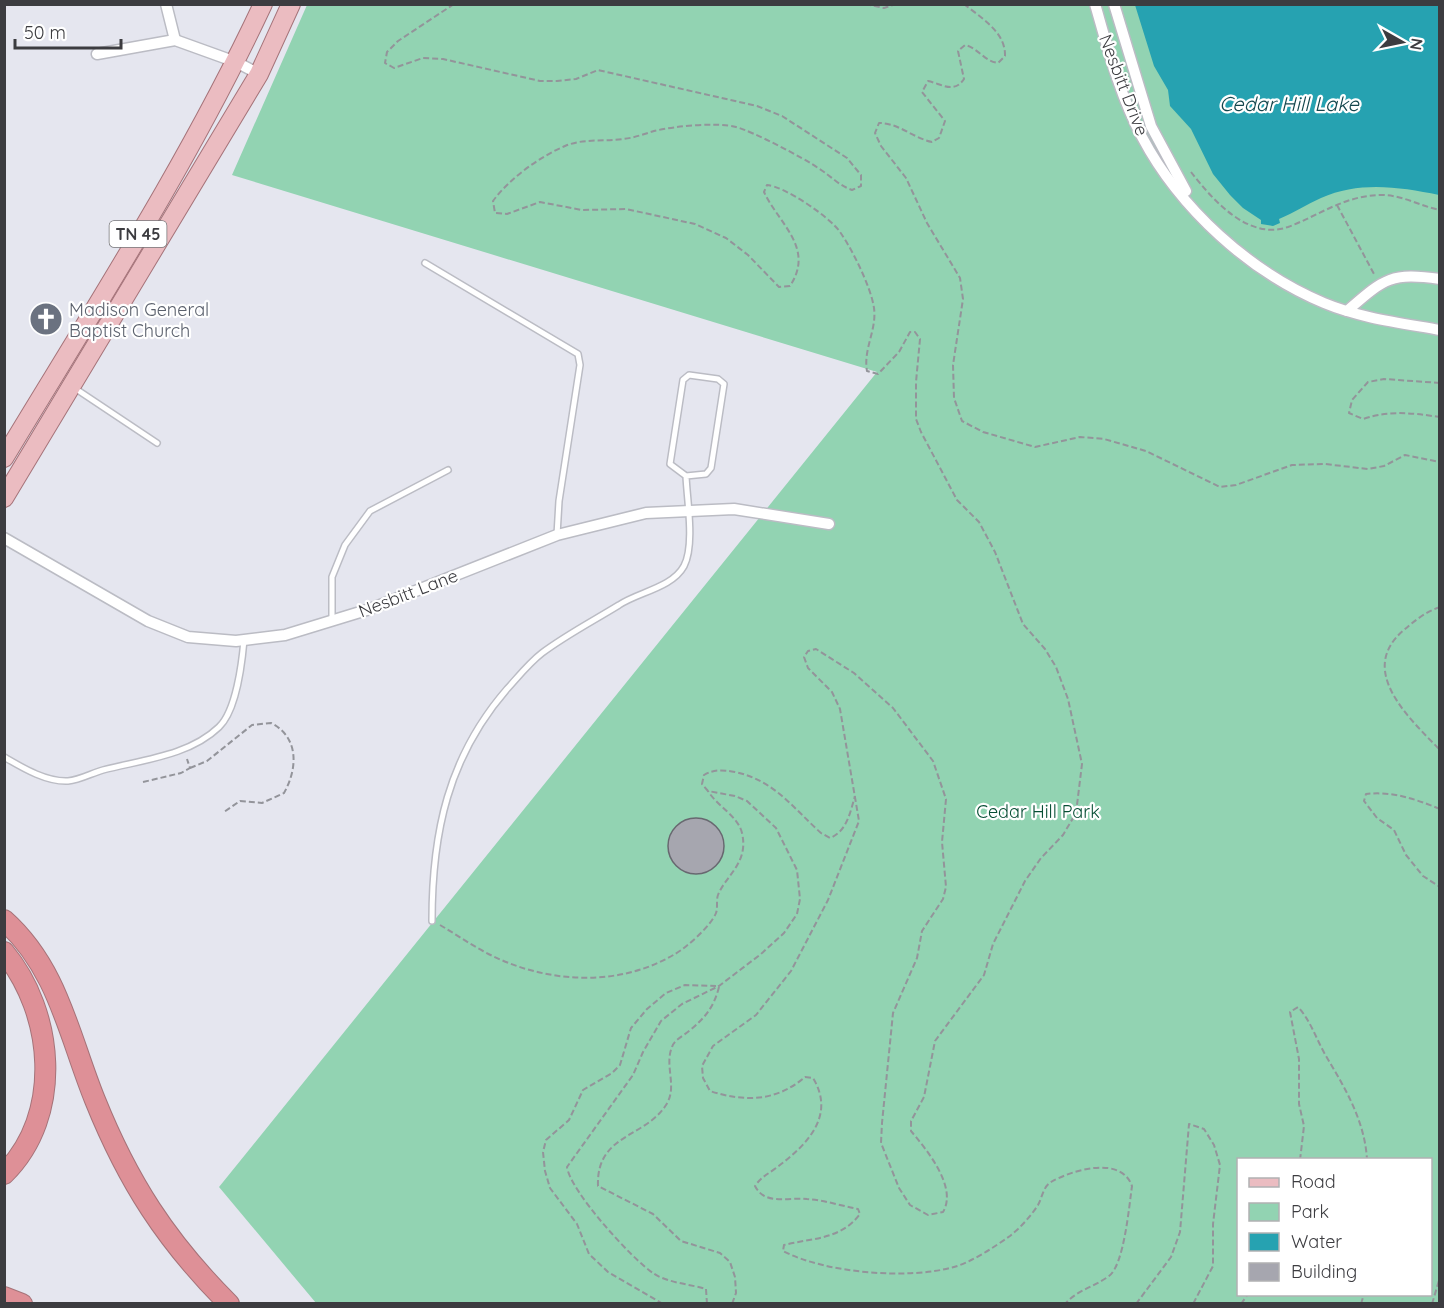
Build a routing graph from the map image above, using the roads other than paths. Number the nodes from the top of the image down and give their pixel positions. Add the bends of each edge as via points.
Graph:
1 (166, 4) edge
2 (263, 4) edge
3 (291, 4) edge
4 (1095, 4) edge
5 (1114, 4) edge
6 (176, 40) junction
7 (97, 54) dead end
8 (236, 62) junction
9 (259, 74) junction
10 (181, 162) junction
11 (200, 172) junction
12 (153, 209) junction
13 (172, 217) junction
14 (1204, 219) junction
15 (425, 263) dead end
16 (1440, 279) edge
17 (1347, 310) junction
18 (1440, 330) edge
19 (71, 386) junction
20 (158, 443) dead end
21 (4, 458) edge
22 (448, 470) dead end
23 (686, 476) junction
24 (4, 498) edge
25 (687, 510) junction
26 (829, 524) dead end
27 (557, 535) junction
28 (4, 538) edge
29 (332, 621) junction
30 (244, 640) junction
31 (4, 757) edge
32 (4, 920) edge
33 (432, 921) road end
34 (4, 952) edge
35 (4, 1174) edge
36 (4, 1297) edge
37 (22, 1304) edge
38 (229, 1304) edge

1 - 6 street
2 - 8 main road, TN 45
3 - 9 main road, TN 45
4 - 14 street, Nesbitt Drive via 1124,95 1143,138 1174,185
5 - 14 street, Nesbitt Drive via 1151,126
6 - 7 street
6 - 8 street
8 - 9 street
8 - 10 main road, TN 45
9 - 11 main road, TN 45
10 - 11 lane
10 - 12 main road, TN 45
11 - 13 main road, TN 45
12 - 13 lane
12 - 21 main road, TN 45
13 - 19 main road, TN 45
14 - 17 street, Nesbitt Drive via 1242,255 1270,274 1325,304
15 - 27 lane via 578,354
16 - 17 street via 1408,274 1379,284
17 - 18 street, Nesbitt Drive
19 - 20 lane
19 - 24 main road, TN 45
22 - 29 lane via 370,511 345,545 332,577
23 - 23 lane via 706,474 711,468 724,384 718,379 688,375 683,380 670,464
23 - 25 lane
25 - 26 street, Nesbitt Lane via 734,509
25 - 27 street, Nesbitt Lane via 646,513
25 - 33 lane via 688,556 675,577 624,601 541,654 483,718 462,758 444,809 435,850
27 - 29 street, Nesbitt Lane
28 - 30 street, Nesbitt Lane via 148,621 188,637
29 - 30 street, Nesbitt Lane via 285,635
30 - 31 lane via 234,696 220,726 200,741 67,781 47,778
32 - 38 highway via 22,936 51,979 94,1099 142,1199 175,1245
34 - 35 highway via 32,997 45,1052 40,1107 30,1137
36 - 37 highway

